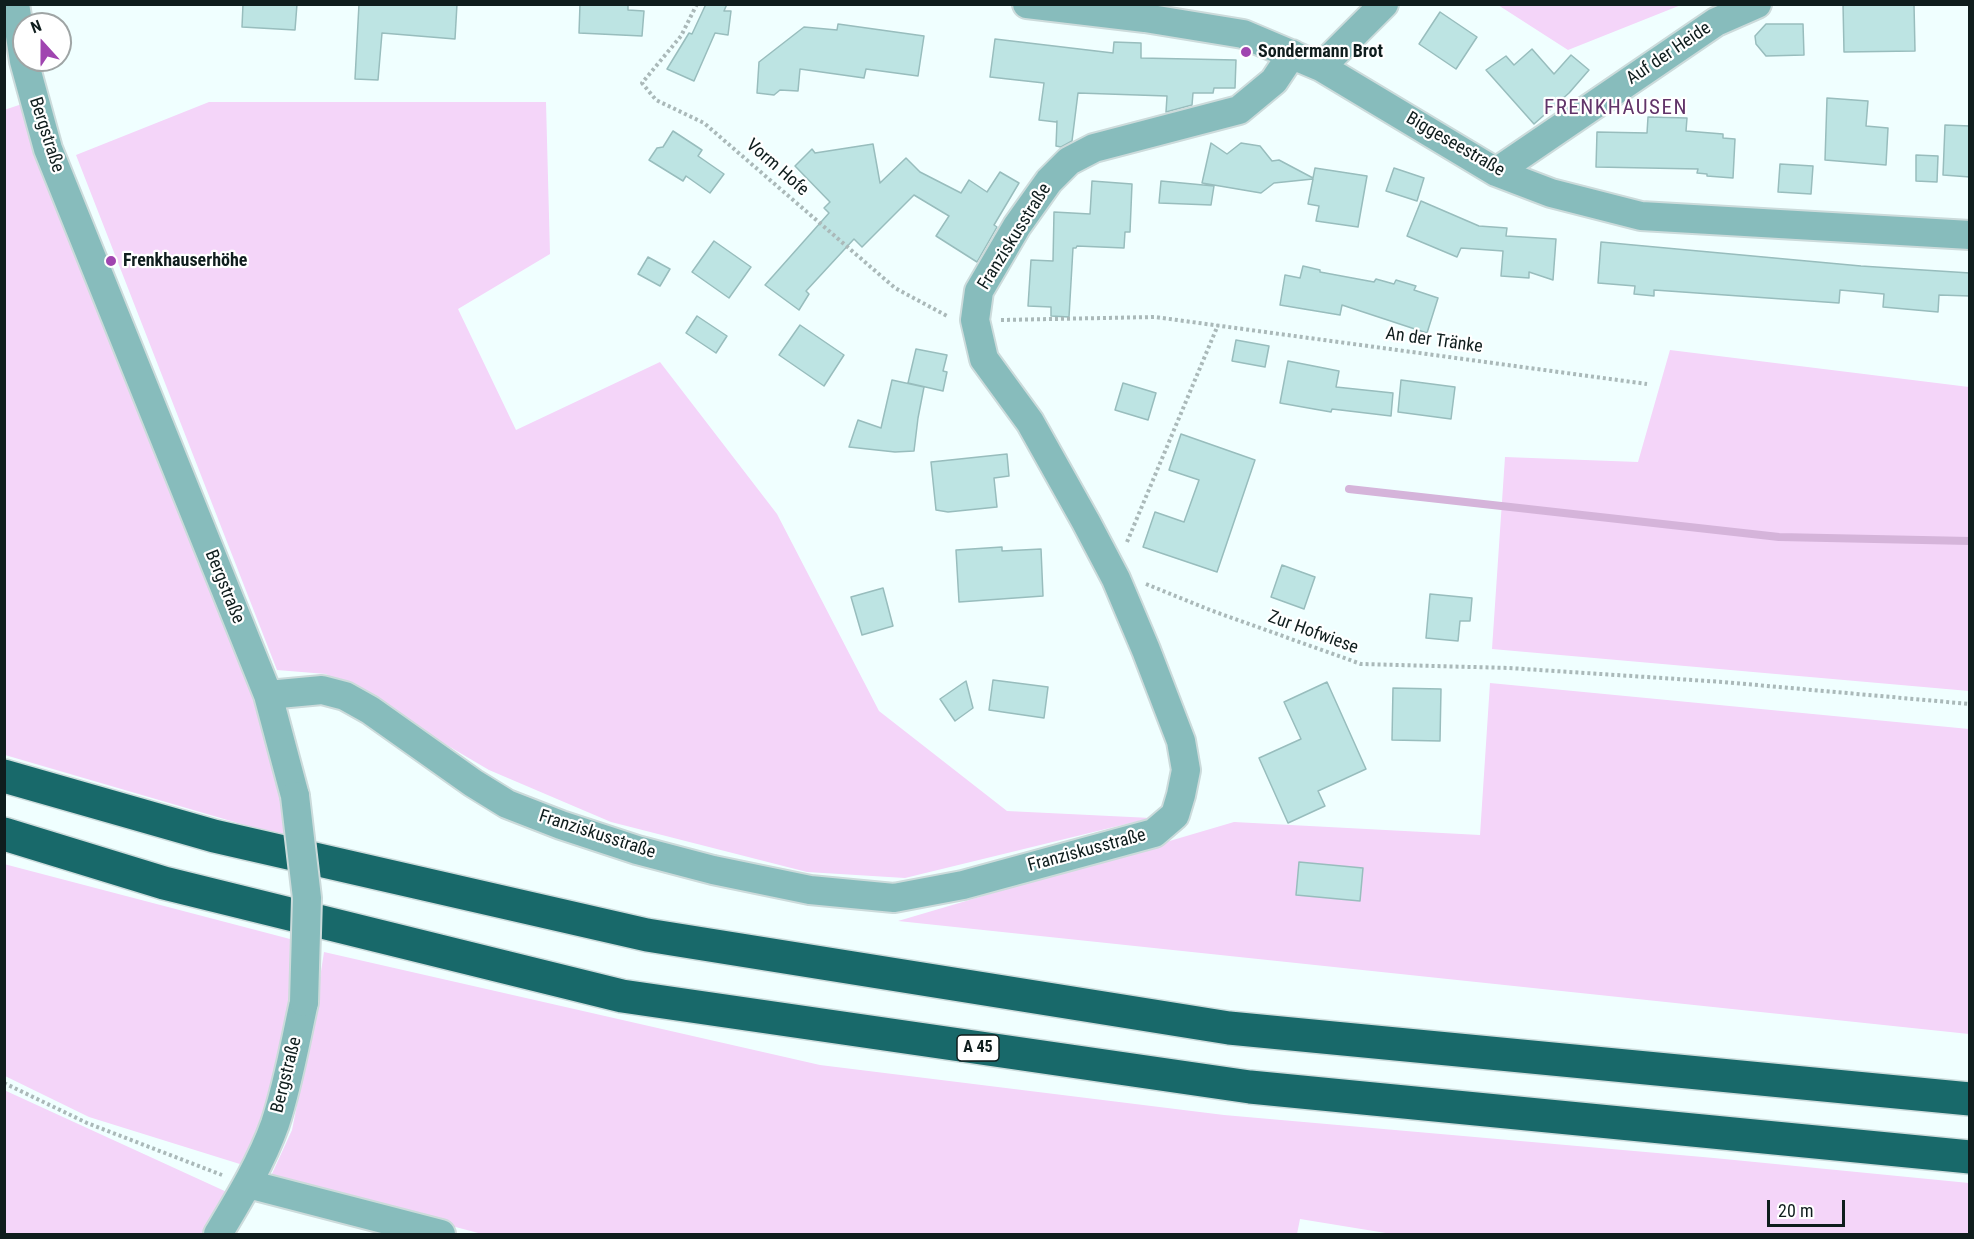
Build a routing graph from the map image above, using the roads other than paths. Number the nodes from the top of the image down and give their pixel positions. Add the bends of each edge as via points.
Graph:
1 (1027, 4) edge
2 (1384, 4) edge
3 (1757, 4) edge
4 (1146, 11) edge
5 (1292, 54) junction
6 (1321, 67) junction
7 (18, 72) edge
8 (1496, 171) junction
9 (1970, 235) edge
10 (268, 695) junction
11 (4, 776) edge
12 (4, 834) edge
13 (1970, 1099) edge
14 (1970, 1157) edge
15 (248, 1184) junction
16 (218, 1234) edge
17 (441, 1234) edge

1 - 4 street, Biggeseestraße
2 - 6 street
3 - 8 street, Auf der Heide via 1716,22
4 - 5 street, Biggeseestraße via 1243,34
5 - 6 street, Biggeseestraße
5 - 10 street, Franziskusstraße via 1274,81 1239,110 1094,147 1069,161 1049,181 1017,226 979,291 975,320 984,359 1030,422 1114,576 1181,741 1186,770 1182,795 1175,815 1154,833 963,885 894,898 810,890 637,850 507,804 345,696 322,690
6 - 8 street, Biggeseestraße
7 - 10 street, Bergstraße
8 - 9 street, Biggeseestraße via 1551,193 1641,216
10 - 15 street, Bergstraße, bridge via 296,796 307,898 304,1002 275,1124
11 - 13 highway via 214,836 647,935 1229,1028
12 - 14 highway, A 45 via 164,883 622,996 1250,1087
15 - 16 street, Bergstraße
15 - 17 street

